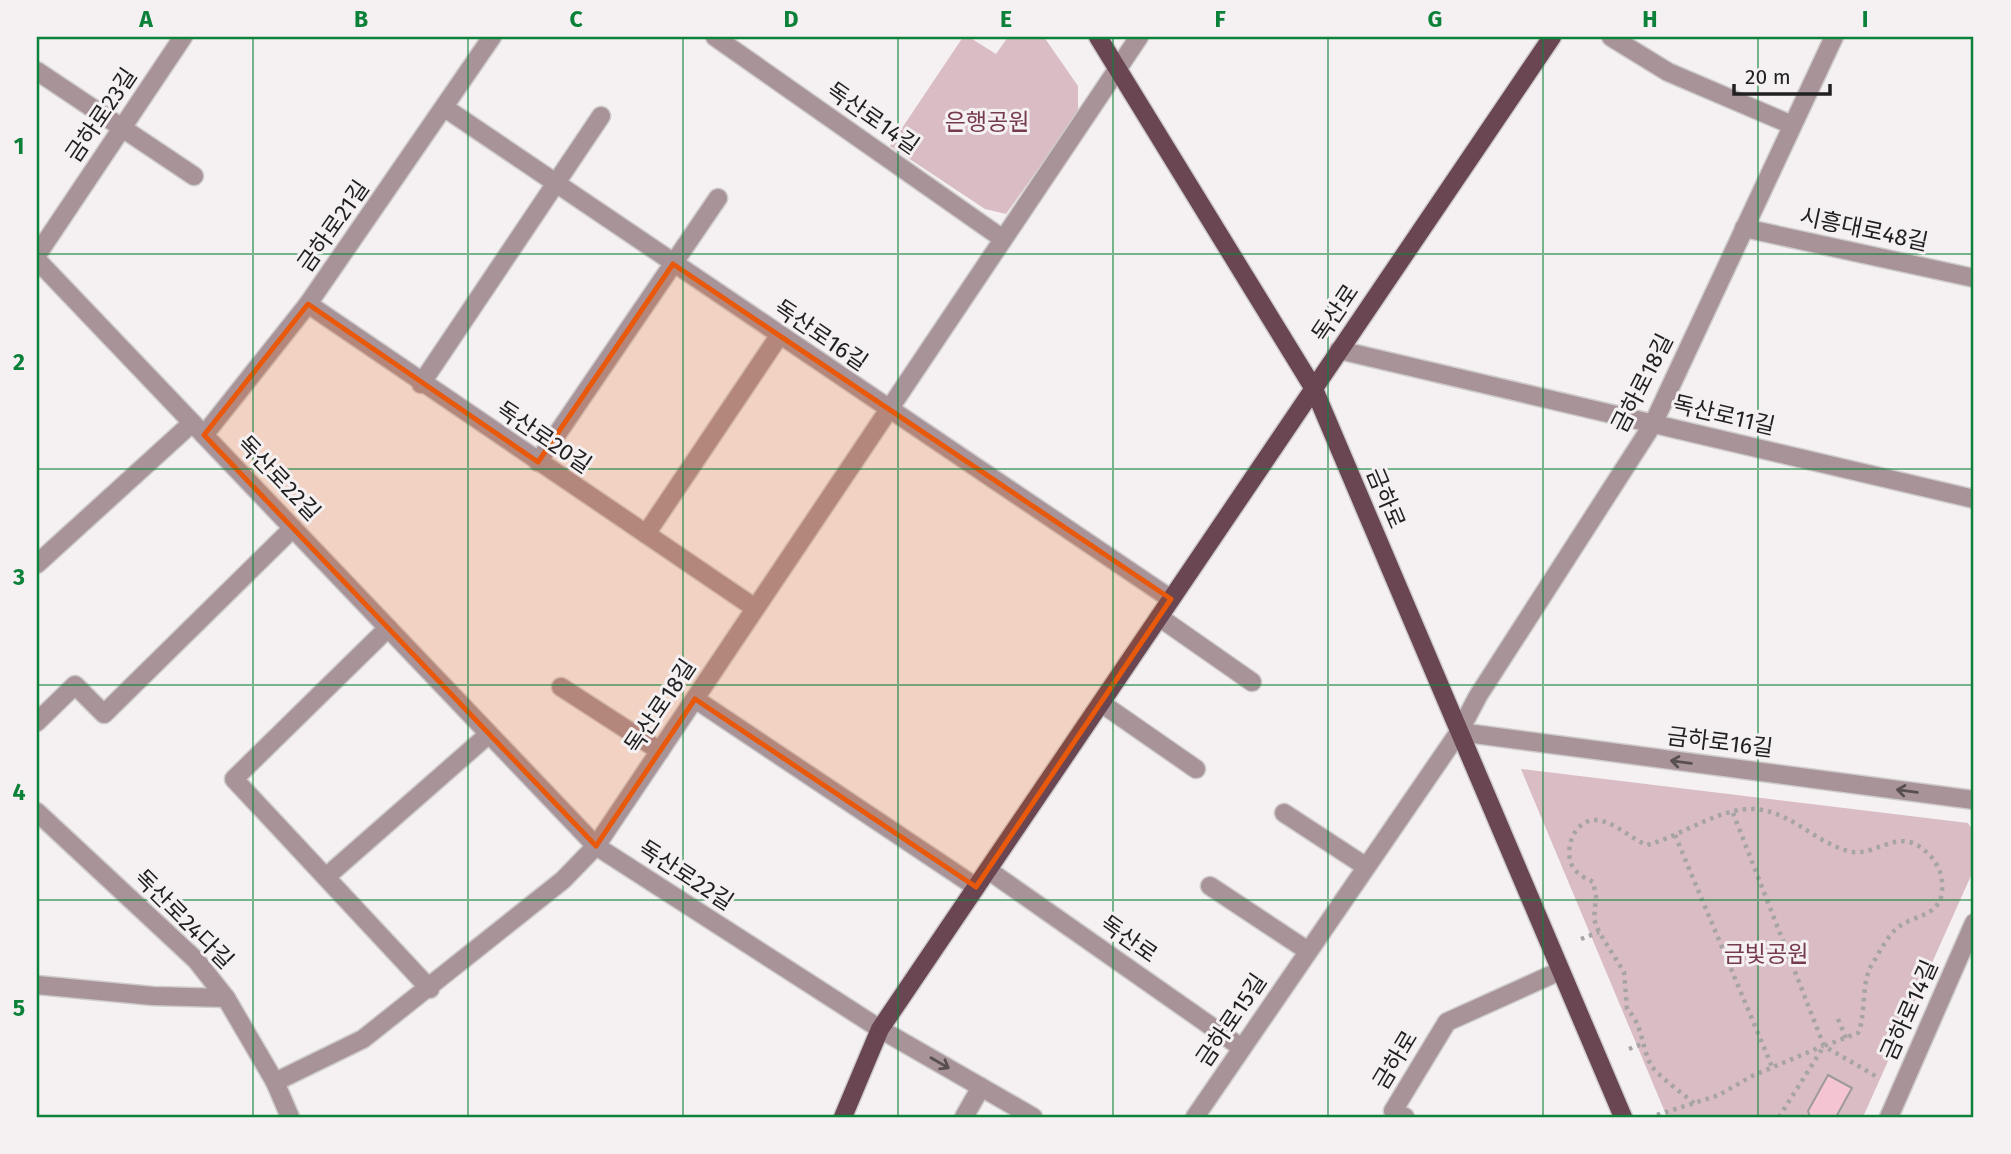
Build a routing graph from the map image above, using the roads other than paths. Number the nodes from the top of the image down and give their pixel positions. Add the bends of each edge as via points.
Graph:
1 (183, 37) edge
2 (492, 37) edge
3 (715, 37) edge
4 (1098, 37) edge
5 (1139, 37) edge
6 (1552, 37) edge
7 (1611, 37) edge
8 (1833, 37) edge
9 (1117, 69) junction
10 (37, 71) edge
11 (445, 108) junction
12 (601, 116) dead end
13 (1792, 125) junction
14 (121, 129) junction
15 (194, 176) dead end
16 (556, 184) junction
17 (718, 198) dead end
18 (1744, 228) junction
19 (1003, 239) junction
20 (37, 255) edge
21 (37, 260) edge
22 (673, 264) junction
23 (1974, 278) edge
24 (308, 304) junction
25 (779, 336) junction
26 (1339, 350) junction
27 (421, 384) junction
28 (1314, 389) junction
29 (888, 411) junction
30 (1653, 424) junction
31 (198, 429) junction
32 (538, 462) junction
33 (1974, 499) edge
34 (293, 528) junction
35 (646, 534) junction
36 (37, 564) edge
37 (1171, 599) junction
38 (755, 608) junction
39 (1159, 617) junction
40 (388, 628) junction
41 (1252, 682) dead end
42 (561, 687) dead end
43 (695, 699) junction
44 (1101, 703) junction
45 (37, 723) edge
46 (1459, 732) junction
47 (489, 734) junction
48 (660, 751) junction
49 (1196, 769) dead end
50 (1974, 800) edge
51 (37, 812) edge
52 (1284, 813) dead end
53 (596, 846) junction
54 (1365, 866) junction
55 (988, 870) junction
56 (326, 877) junction
57 (1210, 886) dead end
58 (976, 887) junction
59 (1974, 923) edge
60 (1308, 951) junction
61 (1560, 971) junction
62 (37, 985) edge
63 (430, 989) junction
64 (226, 998) junction
65 (880, 1029) junction
66 (1242, 1048) junction
67 (275, 1082) junction
68 (981, 1087) junction
69 (1617, 1116) edge
70 (290, 1117) edge
71 (843, 1117) edge
72 (964, 1117) edge
73 (1033, 1117) edge
74 (1195, 1117) edge
75 (1405, 1117) edge
76 (1889, 1117) edge

1 - 14 street, 금하로23길
2 - 11 street, 금하로21길
3 - 19 street, 독산로14길
4 - 9 main road, 금하로
5 - 9 street
6 - 26 main road, 독산로
7 - 13 street via 1668,72
8 - 13 street, 금하로18길
9 - 19 street
9 - 28 main road, 금하로
10 - 14 street
11 - 16 street, 독산로16길
11 - 24 street, 금하로21길
12 - 16 street
13 - 18 street, 금하로18길
14 - 15 street
14 - 20 street, 금하로23길
16 - 22 street, 독산로16길
16 - 27 street
17 - 22 street
18 - 23 street, 시흥대로48길
18 - 30 street, 금하로18길
19 - 29 street
21 - 31 street, 독산로22길
22 - 25 street, 독산로16길
22 - 32 street
24 - 27 street, 독산로20길
24 - 31 street, 금하로21길
25 - 29 street, 독산로16길
25 - 35 street
26 - 28 main road, 독산로
26 - 30 street, 독산로11길
27 - 32 street, 독산로20길
28 - 37 main road, 독산로
28 - 46 main road, 금하로
29 - 37 street, 독산로16길
29 - 38 street, 독산로18길
30 - 33 street, 독산로11길
30 - 46 street, 금하로18길
31 - 34 street, 독산로22길
31 - 36 street
32 - 35 street, 독산로20길
34 - 40 street, 독산로22길
34 - 45 street via 104,713 75,684
35 - 38 street, 독산로20길
37 - 39 main road, 독산로
38 - 43 street, 독산로18길
39 - 41 street
39 - 44 main road, 독산로
40 - 47 street, 독산로22길
40 - 56 street via 234,779
42 - 48 street
43 - 48 street, 독산로18길
43 - 58 street
44 - 49 street
44 - 55 main road, 독산로
50 -> 46 street, 금하로16길
46 - 54 street, 금하로15길
46 - 61 main road, 금하로
47 - 53 street, 독산로22길
47 - 56 street
48 - 53 street, 독산로18길
51 - 64 street, 독산로24다길 via 196,960
52 - 54 street
53 - 63 street, 독산로18길 via 563,880
53 - 65 street, 독산로22길
54 - 60 street, 금하로15길
55 - 58 main road, 독산로
55 - 66 street, 독산로
56 - 63 street
57 - 60 street
58 - 65 main road, 독산로
59 - 76 street, 금하로14길
60 - 66 street, 금하로15길
61 - 69 main road, 금하로
61 - 75 street, 금하로 via 1447,1022 1393,1111
62 - 64 street
63 - 67 street, 독산로18길 via 363,1039
64 - 67 street, 독산로24다길
65 -> 68 street, 독산로22길
65 - 71 main road, 독산로
66 - 74 street, 금하로15길
67 - 70 street, 독산로24다길
68 - 72 street
68 - 73 street, 독산로22길

